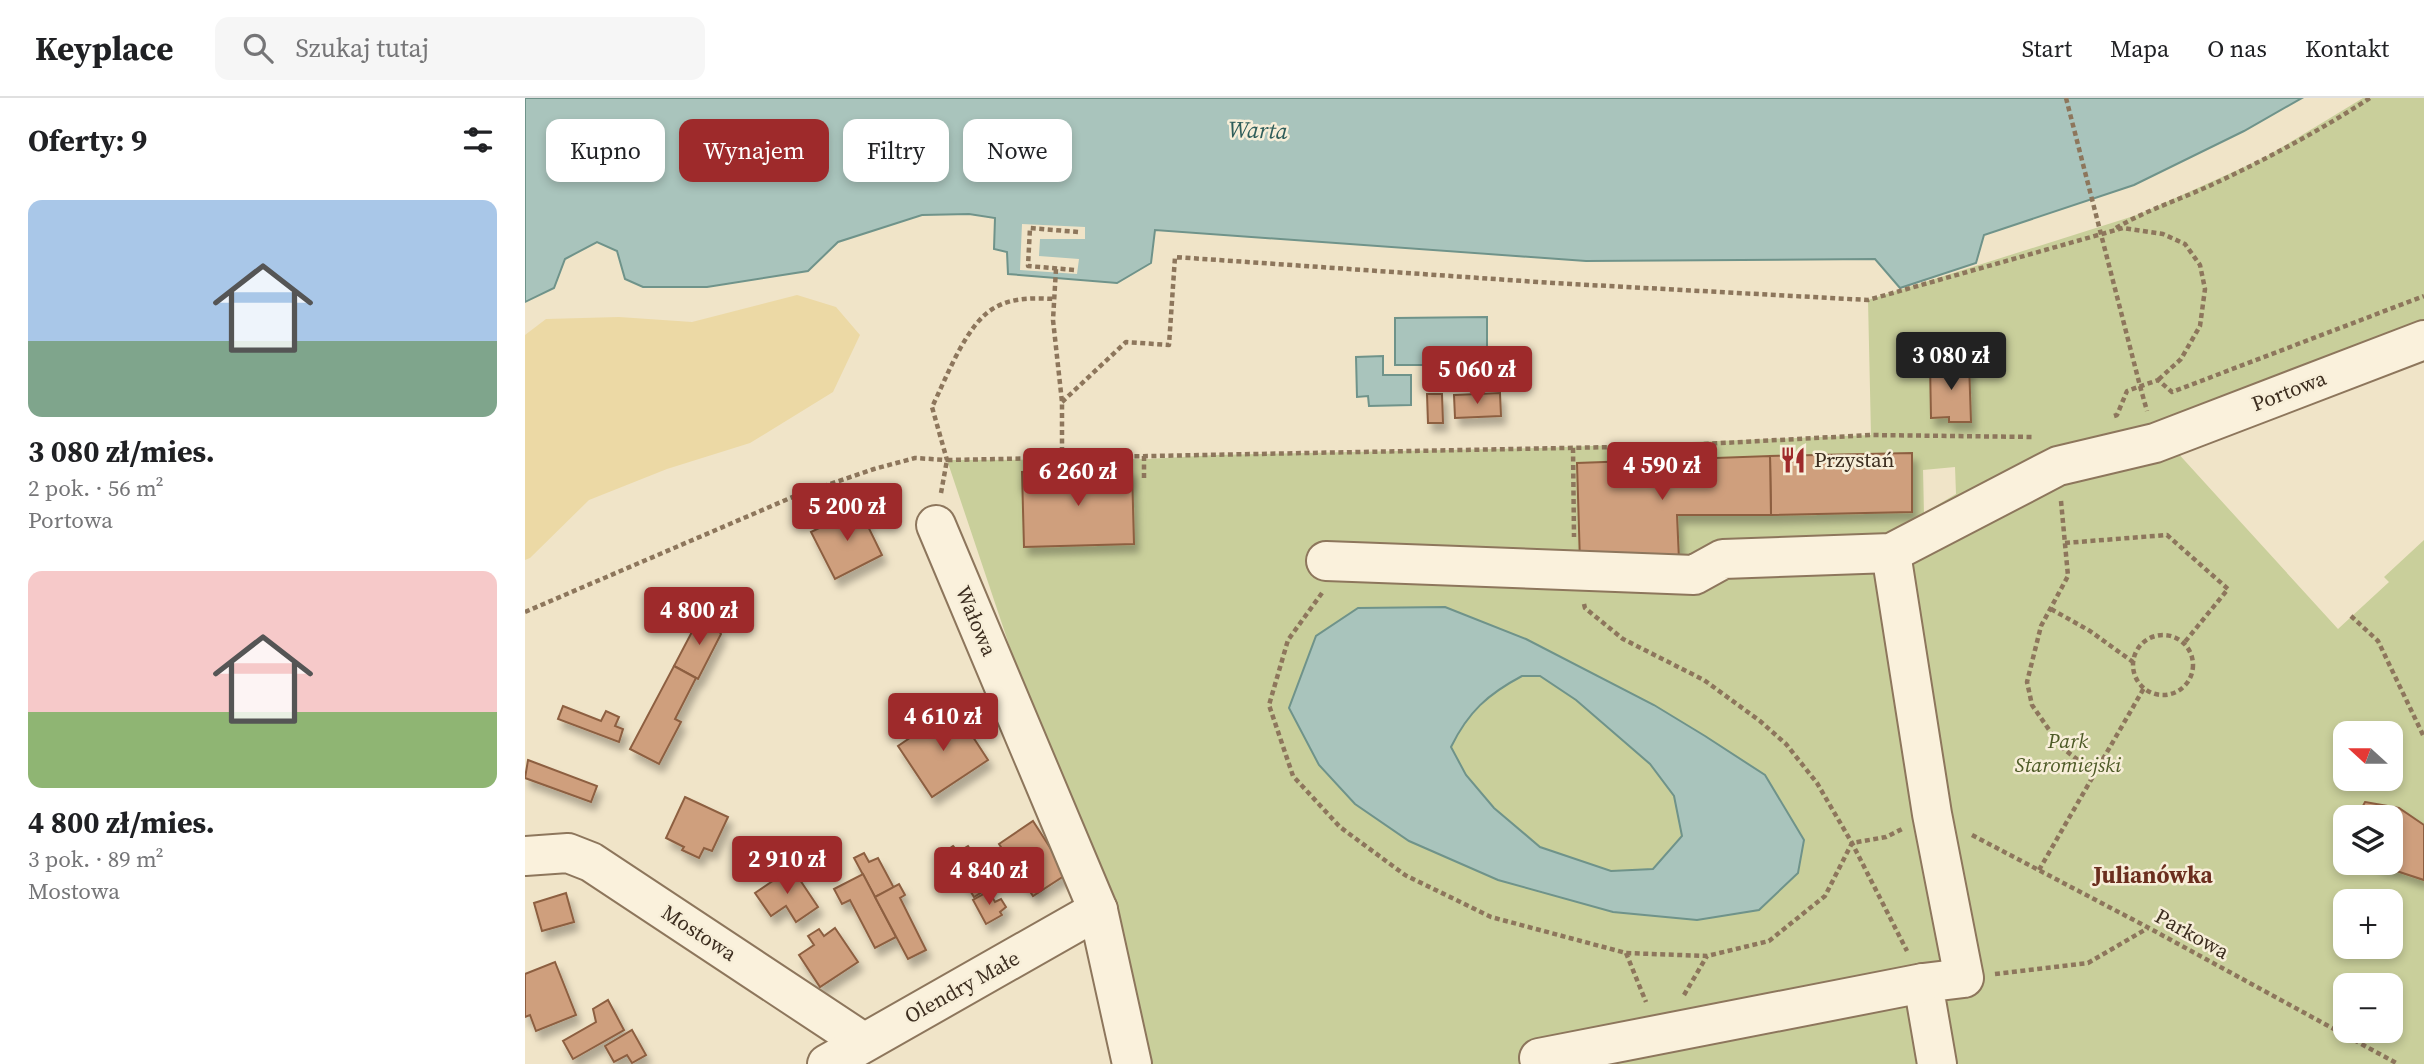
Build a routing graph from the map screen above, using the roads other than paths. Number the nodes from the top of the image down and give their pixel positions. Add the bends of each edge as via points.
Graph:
1 (2424, 340) edge
2 (936, 525) road end
3 (1891, 553) junction
4 (1326, 561) road end
5 (525, 856) edge
6 (1098, 910) junction
7 (1923, 983) junction
8 (863, 1042) junction
9 (1539, 1058) dead end
10 (827, 1064) edge
11 (1132, 1064) edge
12 (1937, 1064) edge

1 - 3 street, Portowa via 2155,443 2052,450
2 - 6 street, Wałowa
3 - 4 street via 1723,559 1694,575
3 - 7 street via 1932,814 1964,978
5 - 8 street, Mostowa via 568,853 591,862
6 - 8 street, Olendry Małe
6 - 11 street, Wałowa
7 - 9 street
7 - 12 street
8 - 10 street, Olendry Małe

